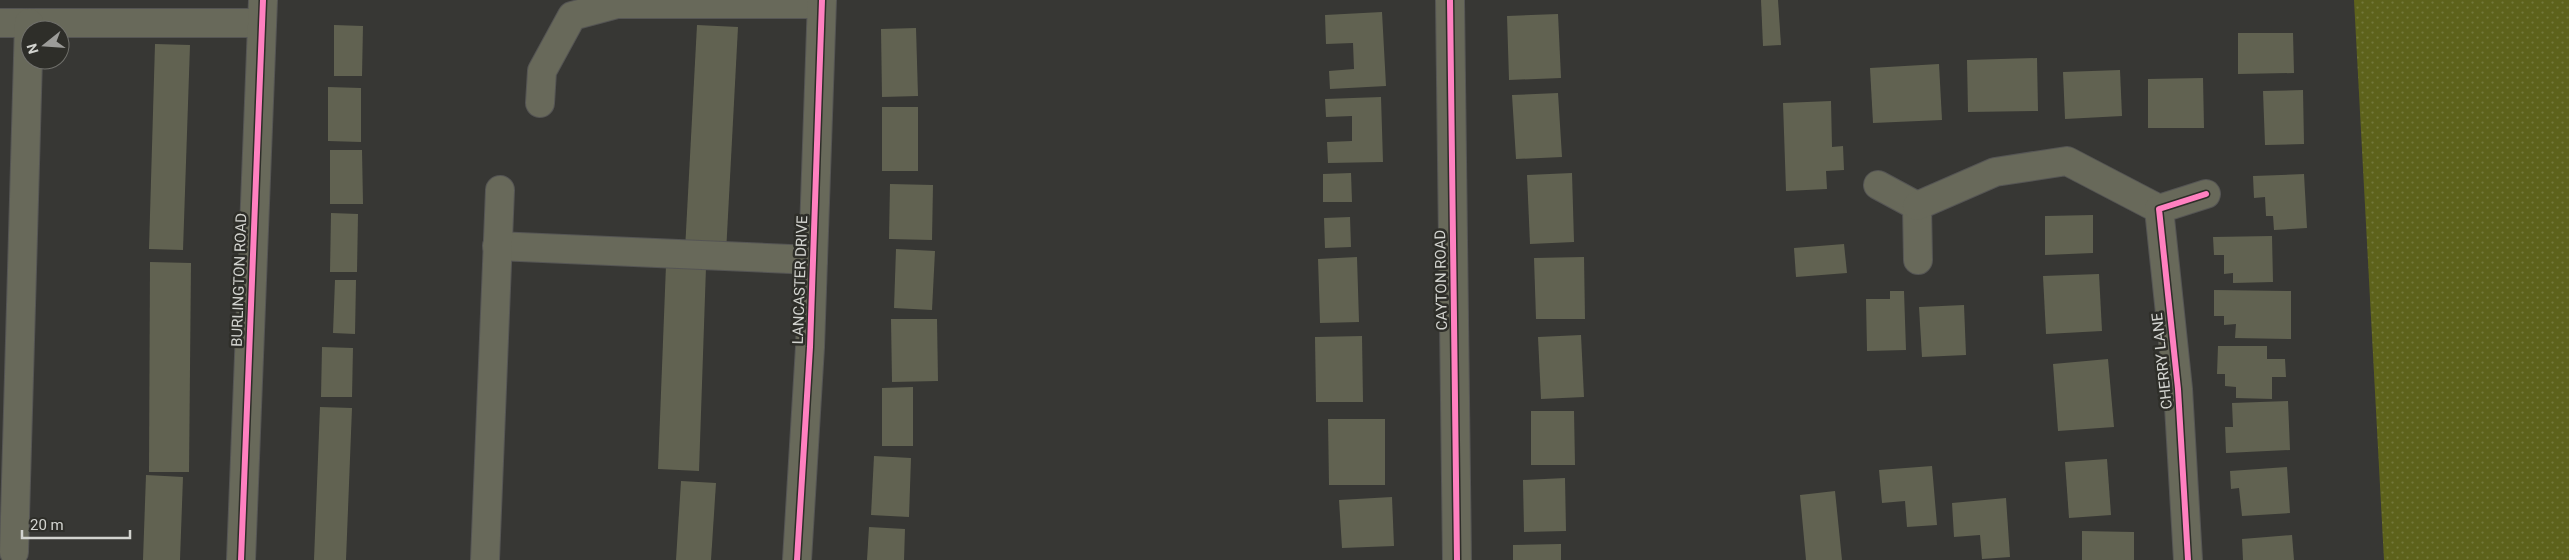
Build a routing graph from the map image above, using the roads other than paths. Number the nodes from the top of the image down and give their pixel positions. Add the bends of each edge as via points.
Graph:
1 (1450, 0) edge
2 (821, 2) edge
3 (262, 11) edge
4 (70, 21) edge
5 (20, 23) edge
6 (0, 24) edge
7 (28, 70) edge
8 (540, 103) dead end
9 (1878, 184) dead end
10 (500, 190) dead end
11 (2206, 194) dead end
12 (1917, 206) junction
13 (2158, 209) junction
14 (497, 246) junction
15 (813, 260) junction
16 (1918, 260) dead end
17 (14, 552) dead end
18 (241, 560) edge
19 (485, 560) edge
20 (797, 560) edge
21 (1457, 560) edge
22 (2188, 560) edge

1 - 21 street, CAYTON ROAD
2 - 8 street via 617,4 572,16 542,71
2 - 15 street, LANCASTER DRIVE
3 - 4 street
3 - 18 street, BURLINGTON ROAD
5 - 6 street
7 - 17 street
9 - 12 street
10 - 14 street
11 - 13 street
12 - 13 street via 1995,172 2067,161
12 - 16 street
13 - 22 street, CHERRY LANE via 2178,389
14 - 15 street
14 - 19 street
15 - 20 street, LANCASTER DRIVE

